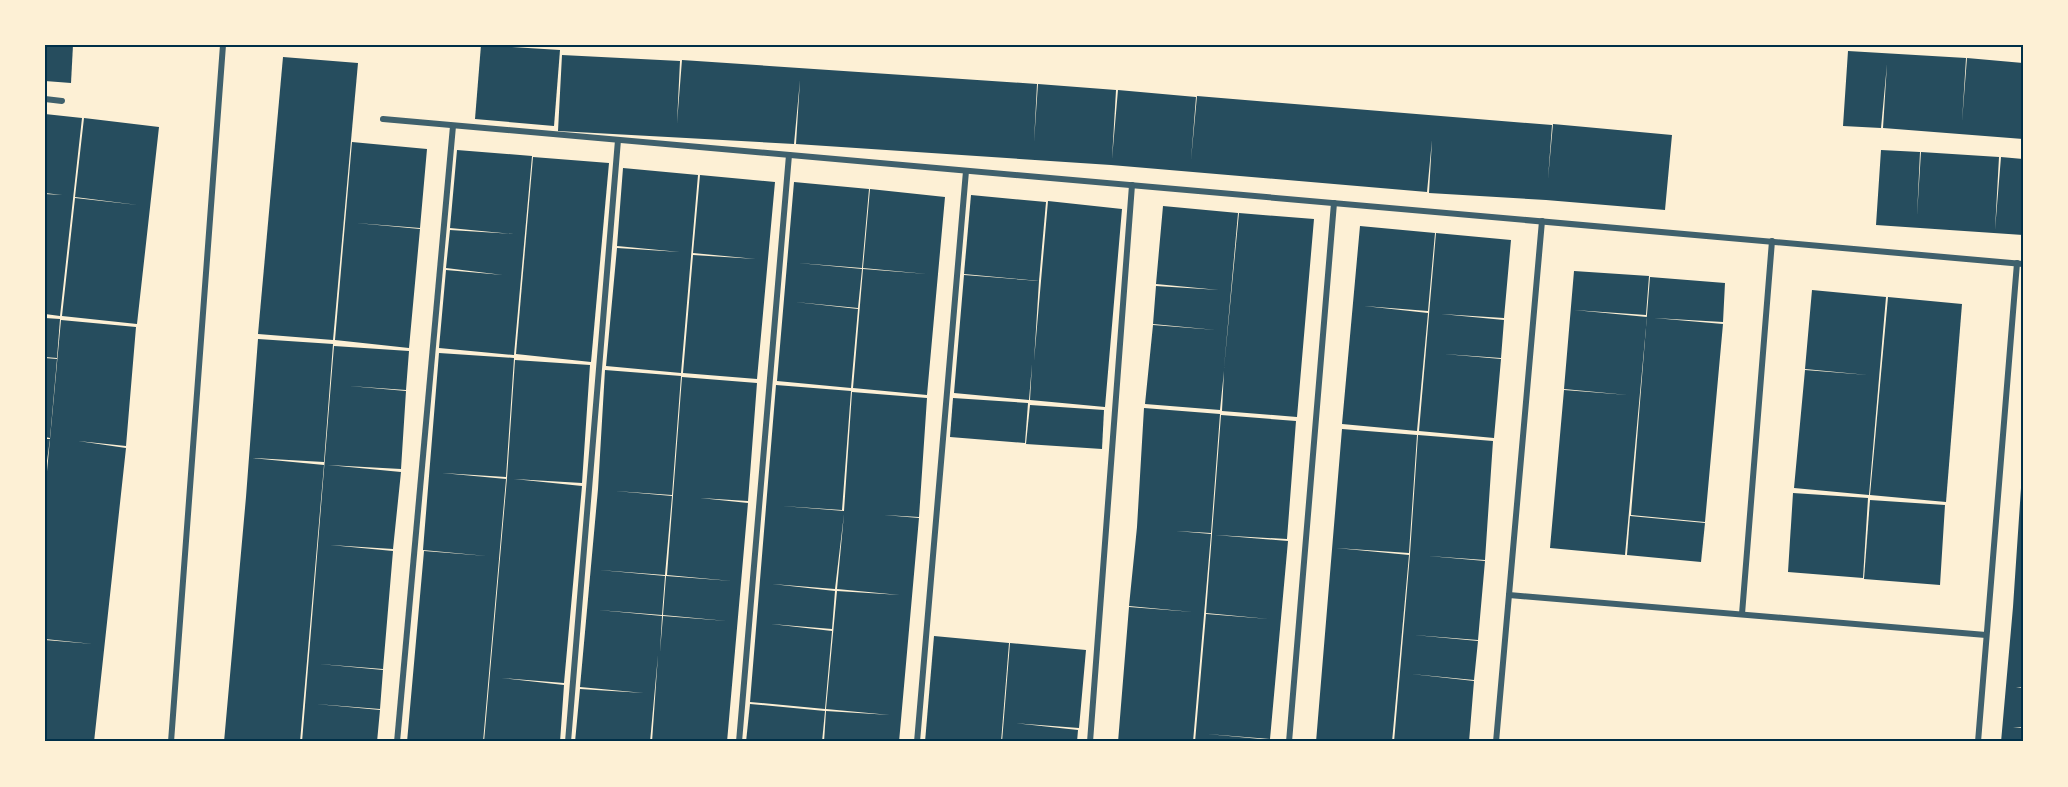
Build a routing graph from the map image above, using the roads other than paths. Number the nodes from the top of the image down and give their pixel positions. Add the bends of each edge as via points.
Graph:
1 (223, 45) edge
2 (45, 99) edge
3 (62, 101) dead end
4 (382, 119) dead end
5 (453, 126) junction
6 (618, 140) junction
7 (789, 155) junction
8 (966, 171) junction
9 (1132, 185) junction
10 (1334, 203) junction
11 (1542, 221) junction
12 (1772, 242) junction
13 (2020, 264) edge
14 (1509, 595) junction
15 (1742, 614) junction
16 (1986, 635) junction
17 (171, 742) edge
18 (397, 742) edge
19 (568, 742) edge
20 (739, 742) edge
21 (917, 742) edge
22 (1090, 742) edge
23 (1289, 742) edge
24 (1496, 742) edge
25 (1978, 742) edge

1 - 17 street
2 - 3 street
4 - 5 street
5 - 6 street
5 - 18 street
6 - 7 street
6 - 19 street
7 - 8 street
7 - 20 street
8 - 9 street
8 - 21 street
9 - 10 street
9 - 22 street
10 - 11 street
10 - 23 street
11 - 12 street
11 - 14 street
12 - 13 street
12 - 15 street
13 - 16 street
14 - 15 street
14 - 24 street
15 - 16 street
16 - 25 street

